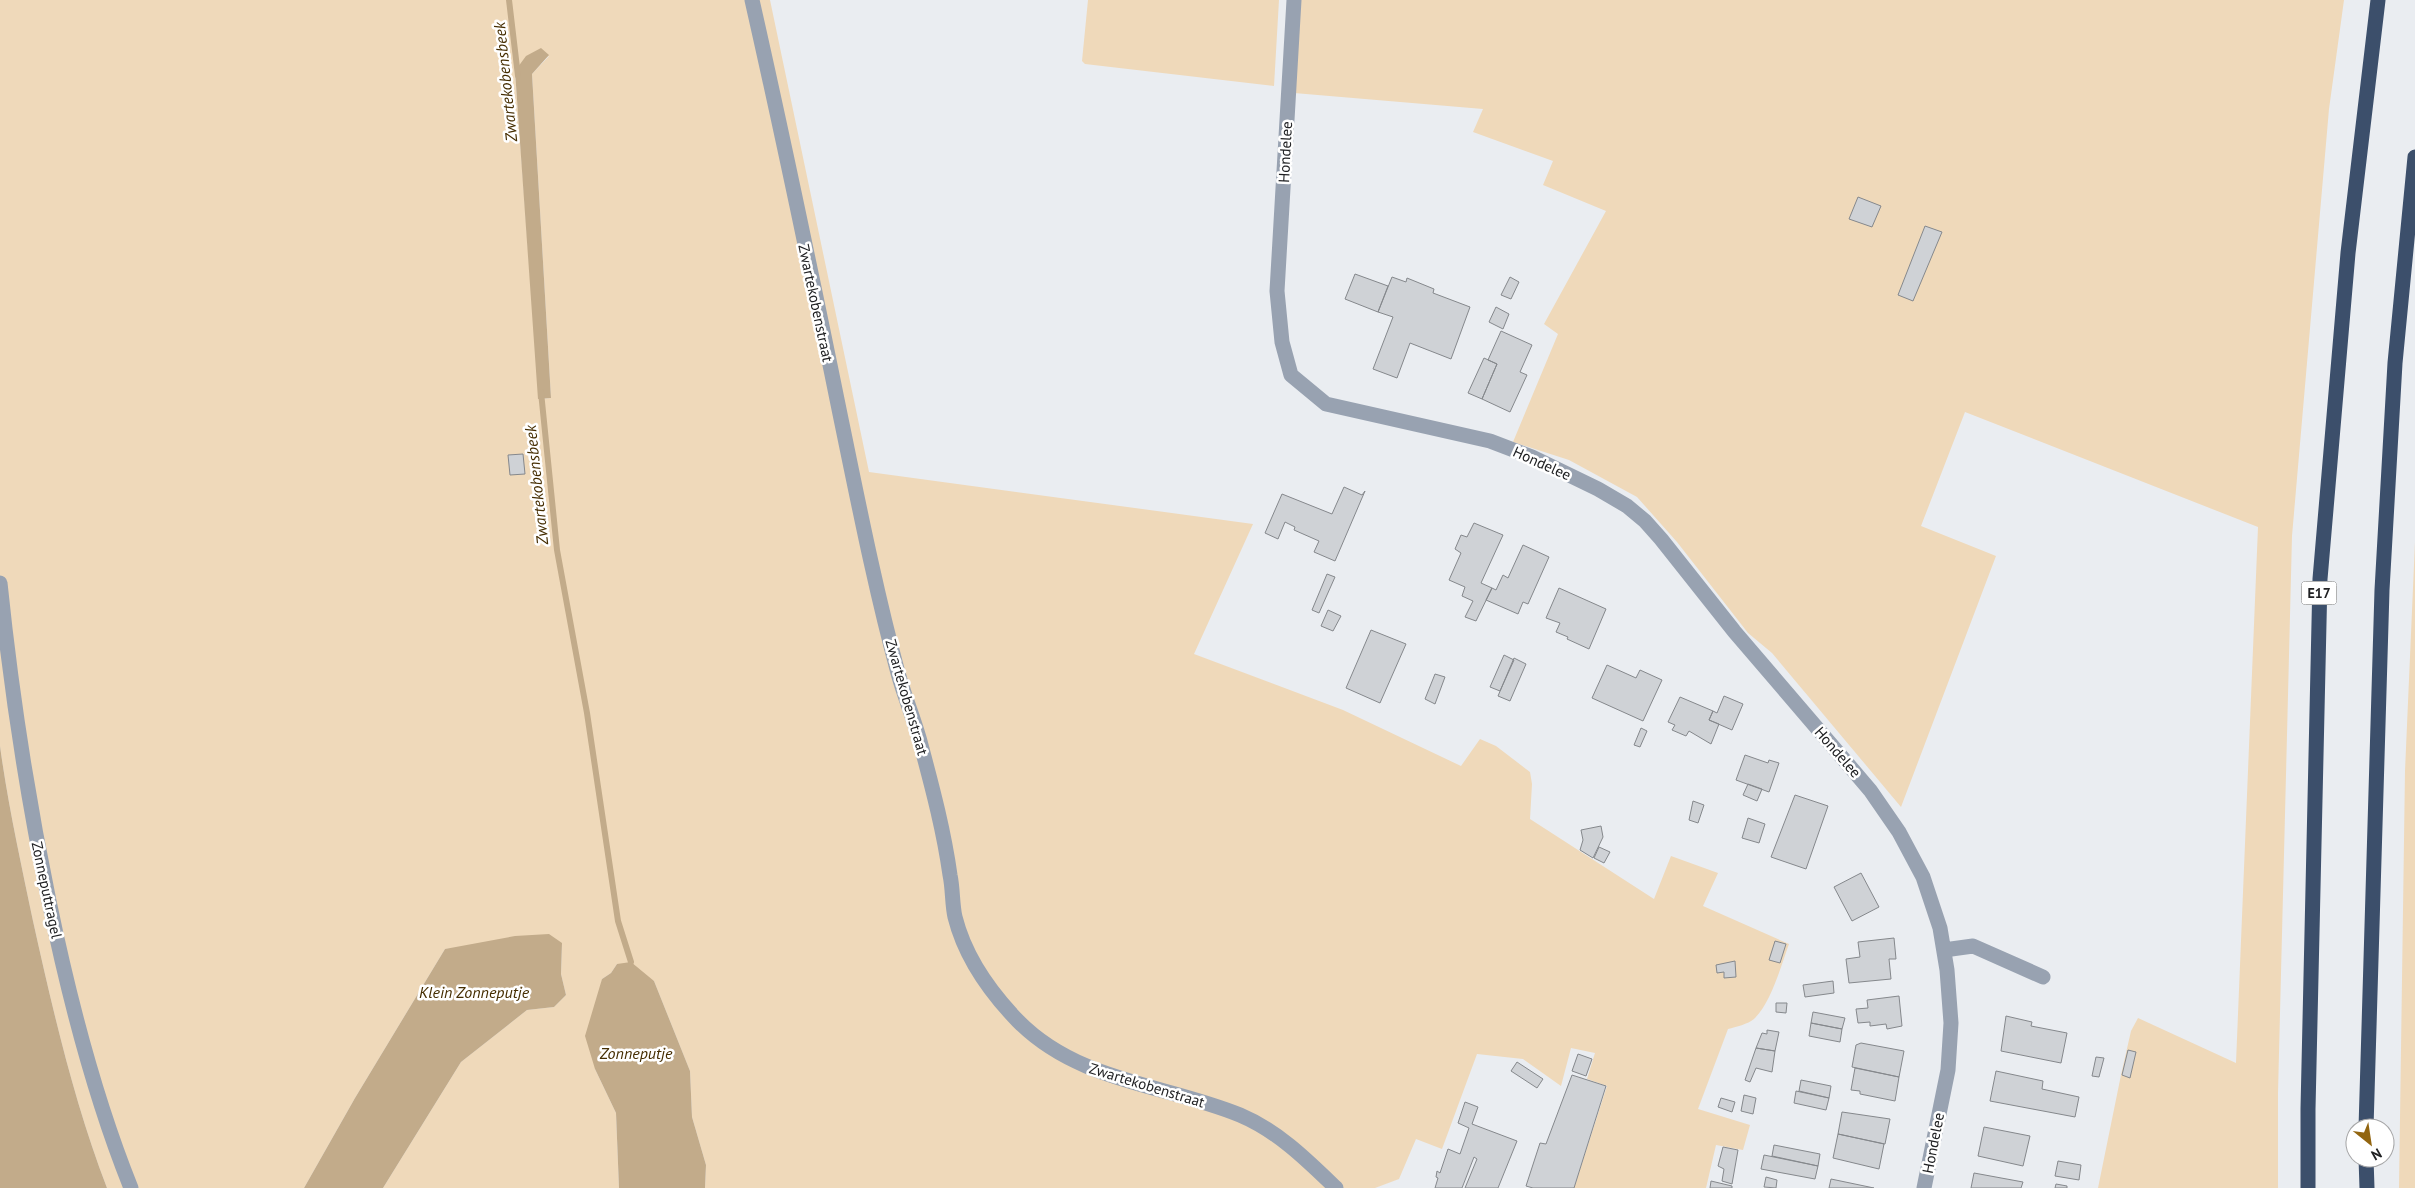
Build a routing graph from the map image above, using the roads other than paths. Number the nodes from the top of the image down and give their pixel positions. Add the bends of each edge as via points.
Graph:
1 (752, 0) edge
2 (1294, 0) edge
3 (2378, 0) edge
4 (2415, 156) edge
5 (0, 583) edge
6 (1944, 950) junction
7 (2043, 978) dead end
8 (2366, 1118) edge
9 (2366, 1168) edge
10 (131, 1188) edge
11 (1336, 1188) edge
12 (1924, 1188) edge
13 (2308, 1188) edge
14 (2367, 1188) edge

1 - 11 street, Zwartekobenstraat via 854,485 899,675 937,803 956,917 974,963 991,990 1019,1022 1046,1045 1087,1068 1242,1116 1272,1131
2 - 6 street, Hondelee via 1277,291 1282,342 1291,375 1326,404 1490,441 1532,458 1598,489 1645,521 1870,790 1899,832 1923,877
3 - 13 highway, E17 via 2348,252 2320,579
4 - 8 highway via 2395,363 2382,590
5 - 10 street, Zonneputtragel via 18,736 41,867 87,1056
6 - 7 street via 1973,946
6 - 12 street, Hondelee via 1951,1023 1948,1070
9 - 14 highway

